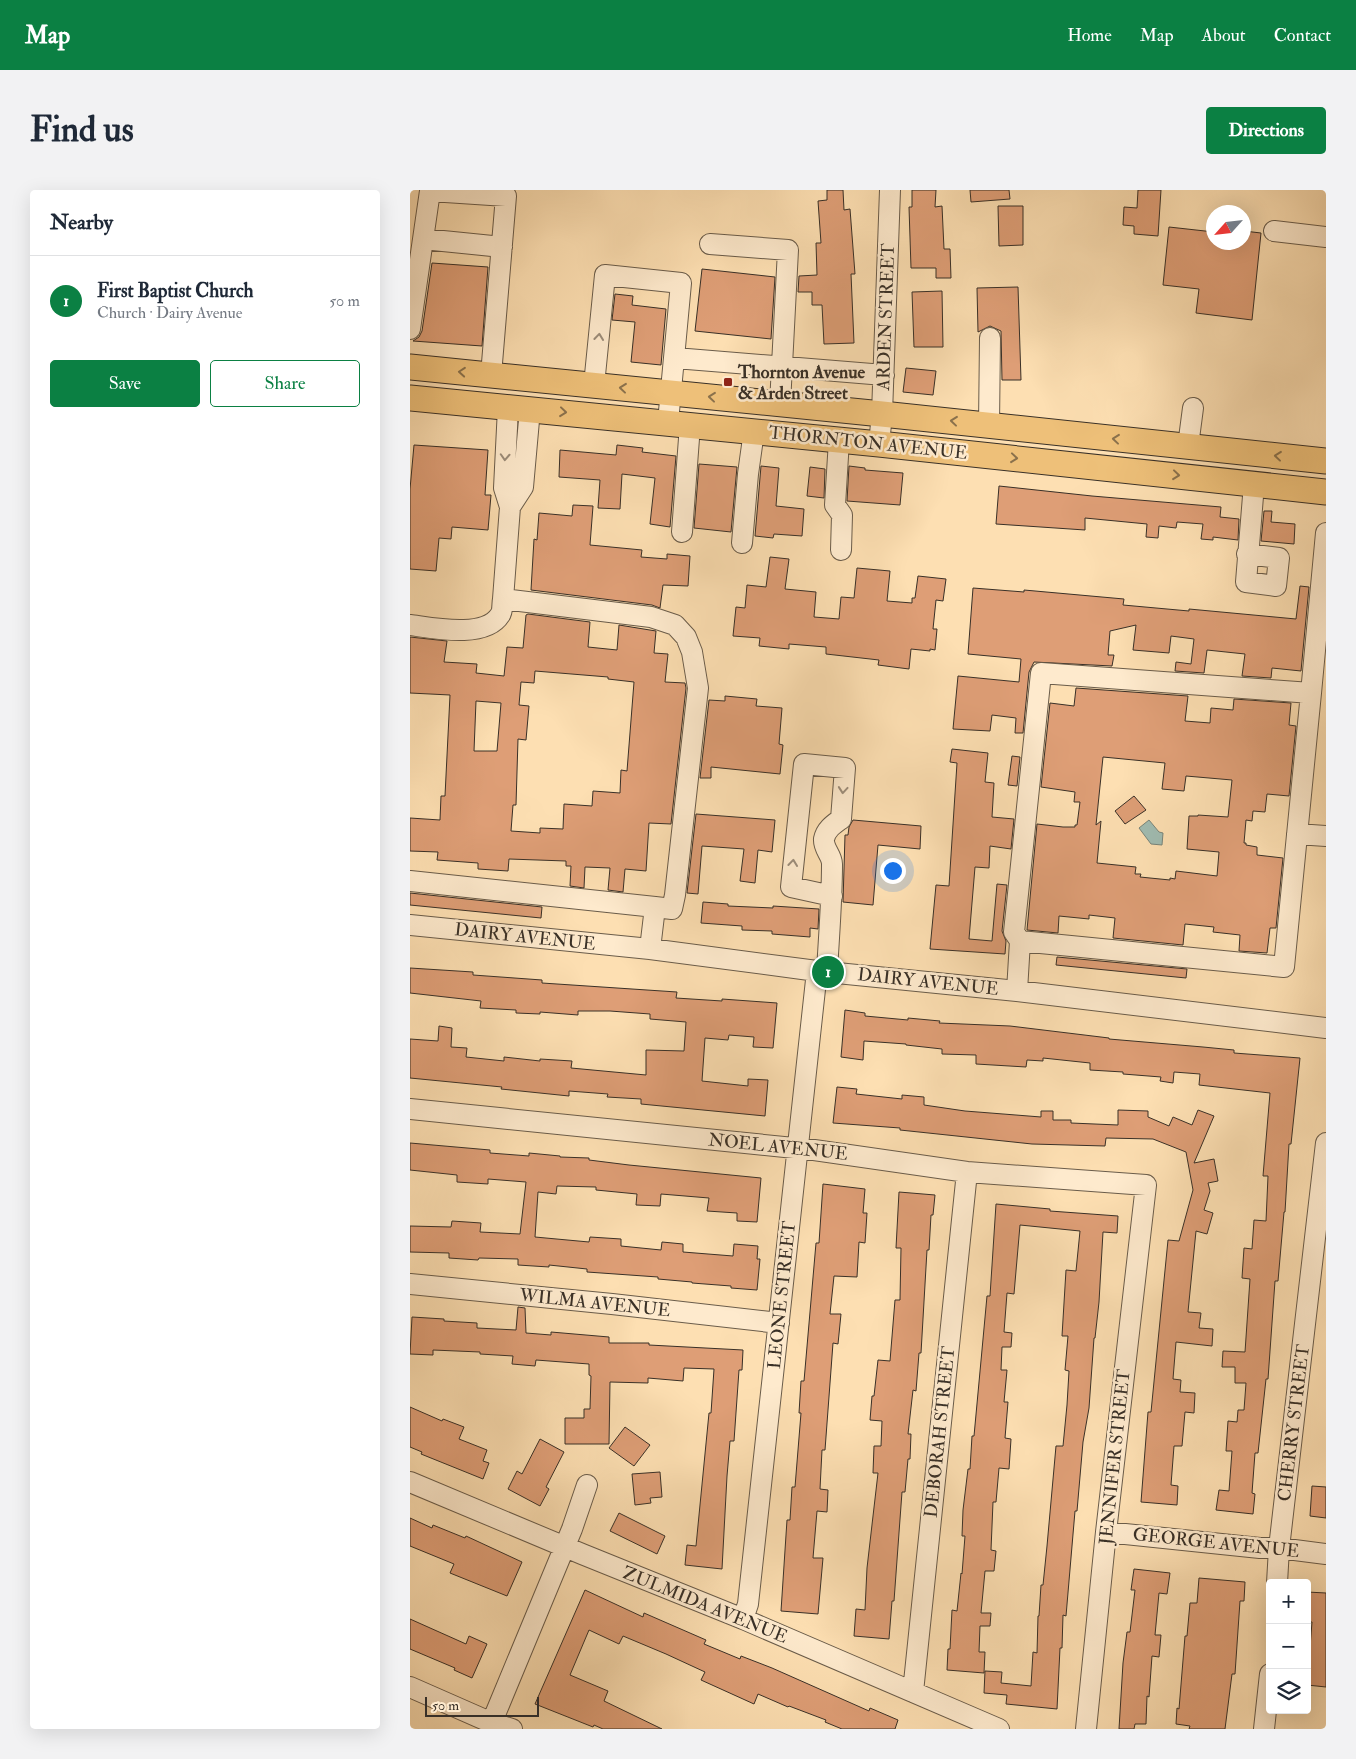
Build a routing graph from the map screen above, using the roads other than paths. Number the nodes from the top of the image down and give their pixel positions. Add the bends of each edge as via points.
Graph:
1 (890, 190) edge
2 (1274, 231) dead end
3 (1326, 237) edge
4 (423, 239) junction
5 (710, 244) dead end
6 (502, 247) junction
7 (410, 329) edge
8 (990, 338) dead end
9 (675, 358) junction
10 (410, 367) edge
11 (782, 368) junction
12 (491, 375) junction
13 (884, 375) junction
14 (594, 385) junction
15 (672, 393) junction
16 (410, 398) edge
17 (780, 404) junction
18 (519, 408) junction
19 (1192, 408) dead end
20 (882, 414) junction
21 (679, 424) junction
22 (989, 425) junction
23 (754, 431) junction
24 (839, 440) junction
25 (879, 444) junction
26 (1188, 446) junction
27 (1326, 461) edge
28 (1254, 484) junction
29 (1326, 492) edge
30 (682, 532) dead end
31 (1326, 532) edge
32 (742, 543) dead end
33 (841, 550) dead end
34 (1247, 554) dead end
35 (503, 599) junction
36 (410, 625) edge
37 (1311, 693) junction
38 (1297, 834) junction
39 (1326, 836) edge
40 (410, 881) edge
41 (832, 896) junction
42 (655, 907) junction
43 (410, 925) edge
44 (1020, 941) junction
45 (650, 949) junction
46 (822, 971) junction
47 (1017, 991) junction
48 (1326, 1028) edge
49 (410, 1109) edge
50 (1326, 1143) edge
51 (797, 1149) junction
52 (967, 1172) junction
53 (1146, 1185) joint
54 (410, 1284) edge
55 (779, 1323) junction
56 (410, 1482) edge
57 (587, 1485) dead end
58 (1106, 1532) junction
59 (564, 1546) junction
60 (1279, 1548) junction
61 (1326, 1554) edge
62 (1277, 1579) edge
63 (743, 1619) junction
64 (410, 1686) edge
65 (913, 1692) junction
66 (1266, 1711) edge
67 (491, 1726) edge
68 (512, 1729) edge
69 (999, 1729) edge
70 (1086, 1729) edge
71 (1264, 1729) edge

1 - 13 street, ARDEN STREET
2 - 3 street
4 - 6 street
4 - 6 street via 430,191 506,196
4 - 7 street
5 - 11 street via 788,250
6 - 12 street
8 - 22 street
9 - 11 street
14 -> 9 street via 605,275 681,283
9 - 15 street
12 -> 10 main road, THORNTON AVENUE
11 - 13 street
11 - 17 street
12 - 14 main road, THORNTON AVENUE
13 - 20 street, ARDEN STREET
15 -> 14 main road, THORNTON AVENUE
17 -> 15 main road, THORNTON AVENUE
15 - 21 street
16 - 18 main road, THORNTON AVENUE
17 - 20 main road, THORNTON AVENUE
18 -> 21 main road, THORNTON AVENUE
18 - 35 street via 504,488 510,507
19 - 26 street
22 -> 20 main road, THORNTON AVENUE
20 - 25 street, ARDEN STREET
21 - 23 main road, THORNTON AVENUE
21 - 30 street
26 -> 22 main road, THORNTON AVENUE
23 - 24 main road, THORNTON AVENUE
23 - 32 street
24 - 25 main road, THORNTON AVENUE
24 - 33 street via 835,505 842,515
25 -> 28 main road, THORNTON AVENUE
27 -> 26 main road, THORNTON AVENUE
28 - 29 main road, THORNTON AVENUE
28 - 34 street
31 - 37 street
35 - 36 street via 501,614 482,627 465,631
35 - 42 street via 651,617 675,625 686,637 698,688 686,796 672,909
37 - 38 street
37 - 44 street via 1041,673 1014,932
38 - 39 street
38 - 44 street via 1284,967
40 - 42 street
41 -> 41 street, LEONE STREET via 791,887 804,764 845,768 841,819 828,830 824,839 832,860
41 - 46 street, LEONE STREET
42 - 45 street
43 - 45 street, DAIRY AVENUE
44 - 47 street
45 - 46 street, DAIRY AVENUE
46 - 47 street, DAIRY AVENUE
46 - 51 street, LEONE STREET
47 - 48 street, DAIRY AVENUE
49 - 51 street, NOEL AVENUE
50 - 60 street, CHERRY STREET
51 - 52 street, NOEL AVENUE
51 - 55 street, LEONE STREET
52 - 53 street, NOEL AVENUE
52 - 65 street, DEBORAH STREET
53 - 58 street, JENNIFER STREET
54 - 55 street, WILMA AVENUE
55 - 63 street, LEONE STREET via 748,1604
56 - 59 street, ZULMIDA AVENUE
57 - 59 street
58 - 60 street, GEORGE AVENUE
58 - 70 street, JENNIFER STREET
59 - 63 street, ZULMIDA AVENUE
59 - 67 street
60 - 61 street, GEORGE AVENUE
60 - 62 street, CHERRY STREET
63 - 65 street, ZULMIDA AVENUE
64 - 67 street
65 - 69 street, ZULMIDA AVENUE
66 - 71 street
67 - 68 street

